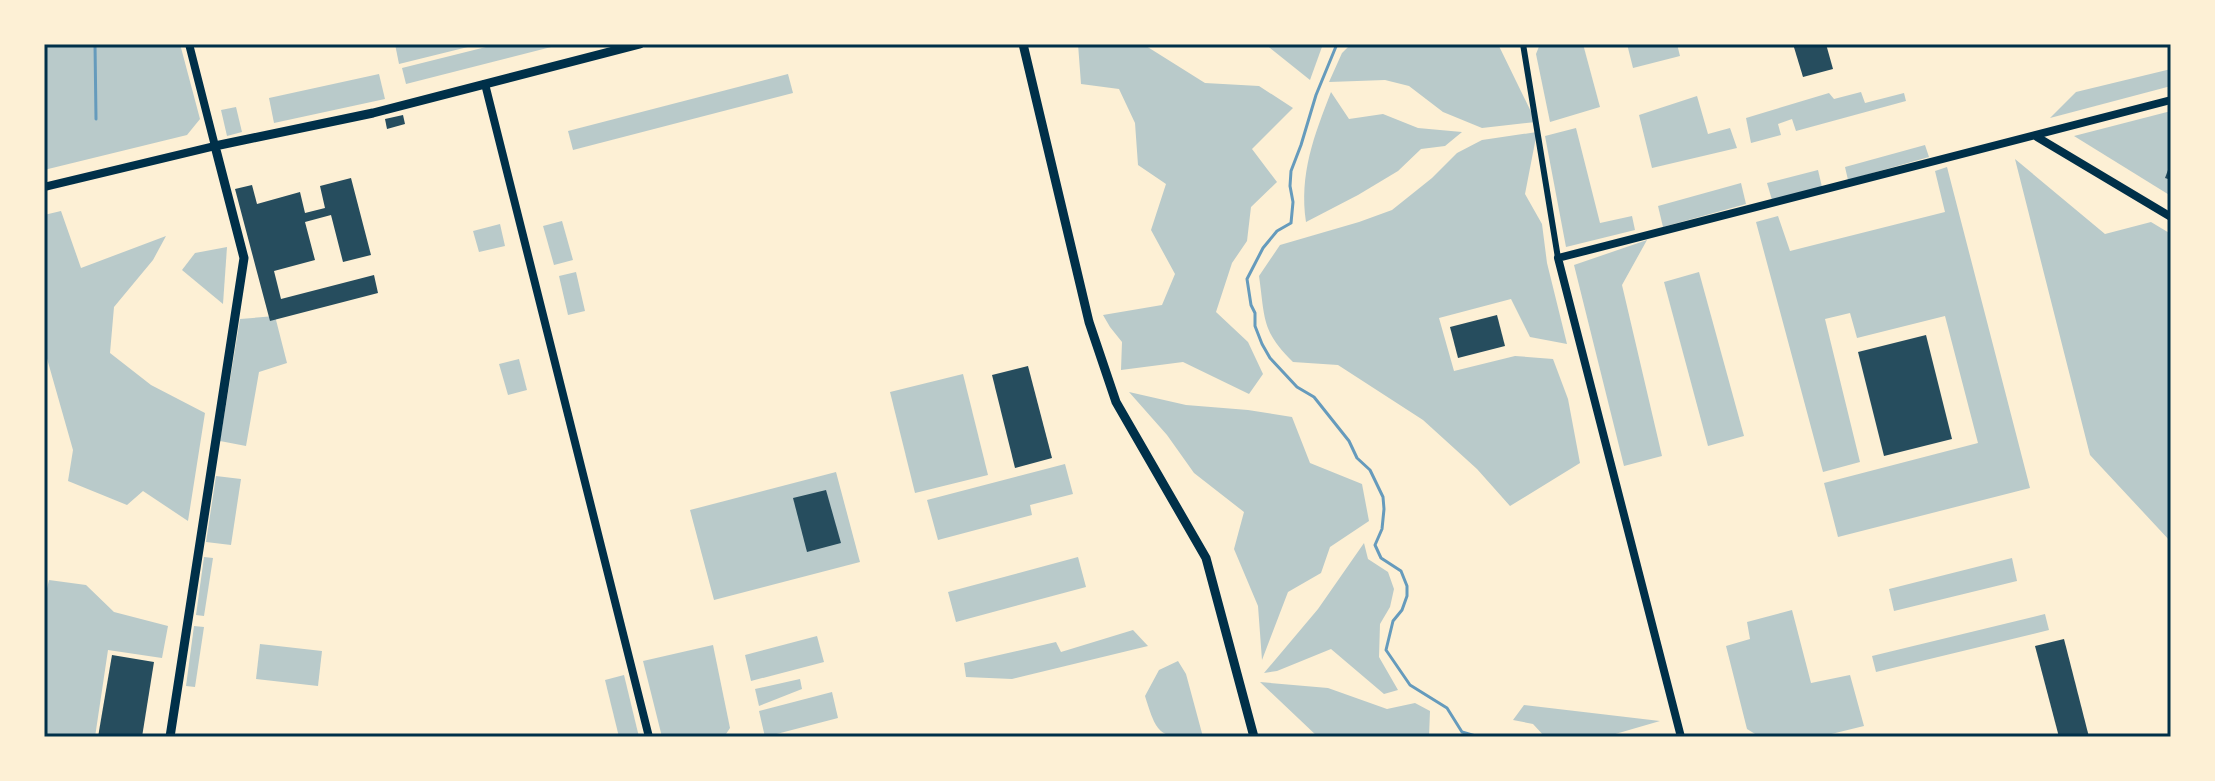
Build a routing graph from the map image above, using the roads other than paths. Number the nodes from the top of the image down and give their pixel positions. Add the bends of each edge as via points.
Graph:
1 (189, 44) edge
2 (640, 44) edge
3 (1023, 44) edge
4 (1523, 44) edge
5 (485, 84) junction
6 (2171, 100) edge
7 (2037, 137) junction
8 (215, 146) junction
9 (44, 187) edge
10 (2171, 217) edge
11 (1558, 258) junction
12 (170, 737) edge
13 (649, 737) edge
14 (1254, 737) edge
15 (1681, 737) edge

1 - 8 street
2 - 5 main road
3 - 14 main road via 1089,322 1116,402 1206,558
4 - 11 street
5 - 8 main road
5 - 13 street
6 - 7 street
7 - 10 street
7 - 11 street
8 - 9 street
8 - 12 main road via 244,258
11 - 15 street

